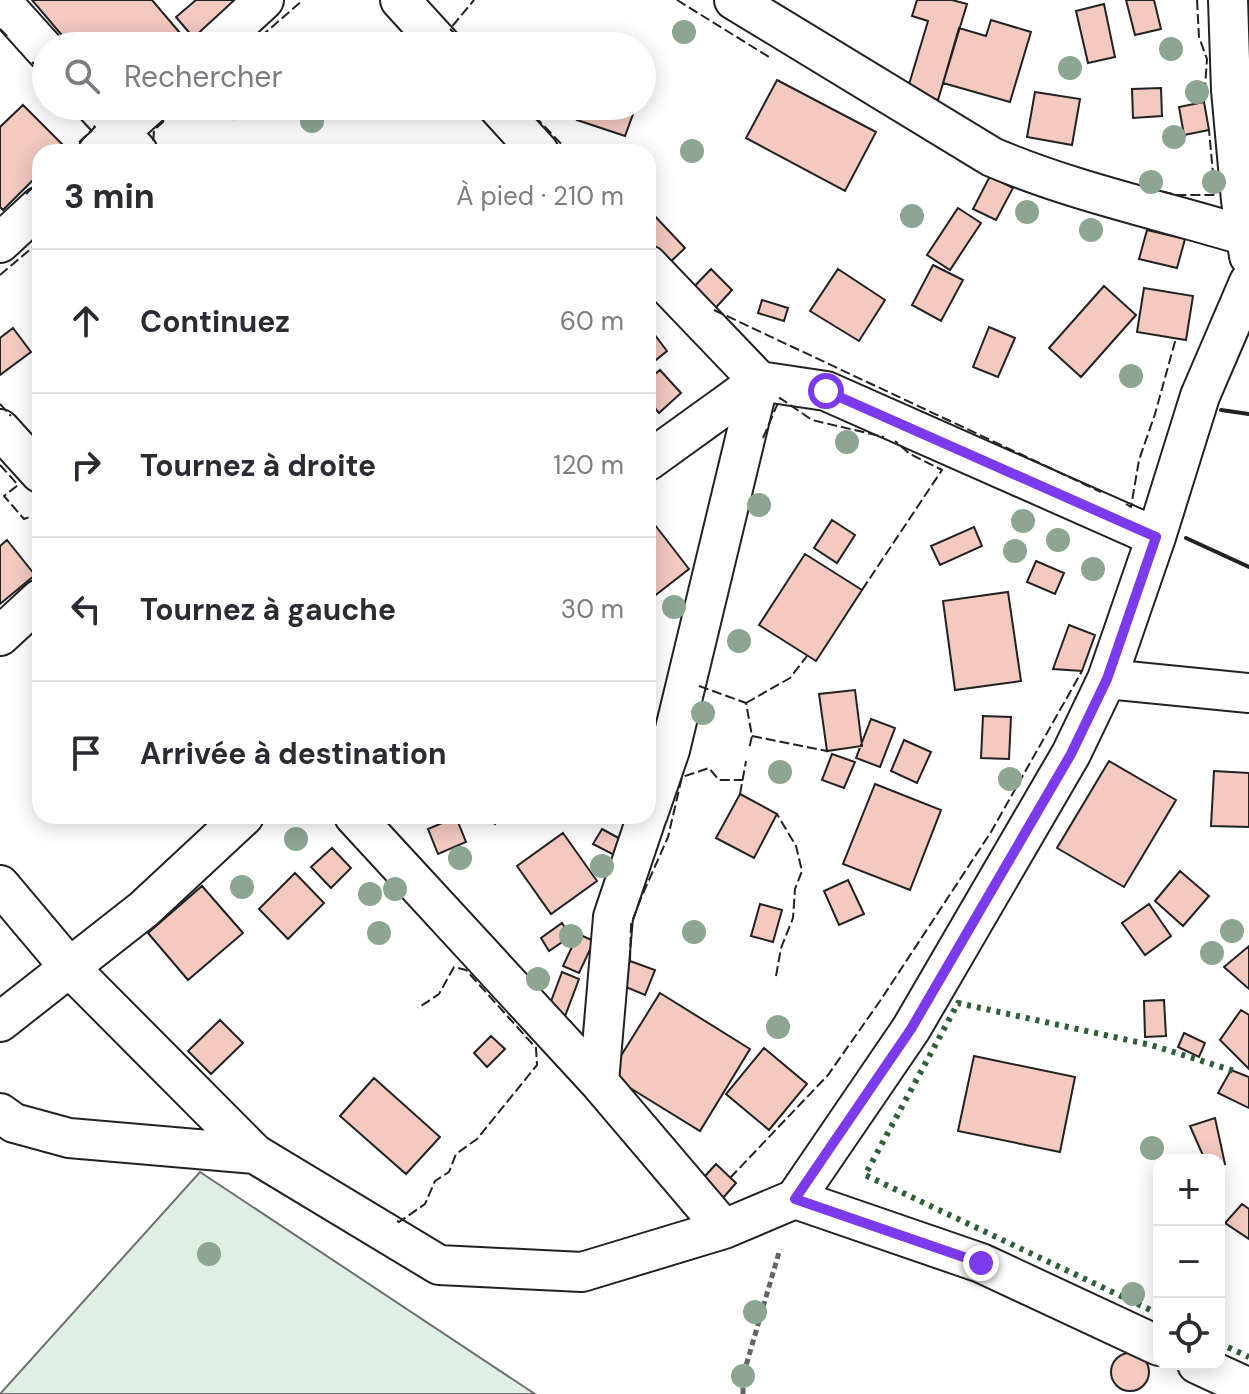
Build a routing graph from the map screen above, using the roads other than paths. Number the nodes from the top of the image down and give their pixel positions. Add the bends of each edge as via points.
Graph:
1 (0, 0) edge
2 (264, 0) edge
3 (400, 0) edge
4 (734, 0) edge
5 (1228, 0) edge
6 (229, 32) edge
7 (429, 32) edge
8 (32, 35) edge
9 (132, 120) edge
10 (510, 120) edge
11 (113, 135) edge
12 (532, 144) edge
13 (32, 213) edge
14 (0, 243) edge
15 (1248, 246) edge
16 (656, 273) edge
17 (1249, 282) edge
18 (759, 381) junction
19 (0, 429) edge
20 (656, 455) edge
21 (32, 464) edge
22 (1156, 537) junction
23 (32, 606) edge
24 (0, 636) edge
25 (1107, 679) junction
26 (1249, 693) edge
27 (659, 740) edge
28 (656, 760) edge
29 (235, 824) edge
30 (361, 824) edge
31 (645, 824) edge
32 (0, 885) edge
33 (70, 968) junction
34 (0, 1022) edge
35 (599, 1082) junction
36 (0, 1113) edge
37 (255, 1154) junction
38 (795, 1199) junction
39 (724, 1229) junction
40 (1153, 1343) edge
41 (1210, 1370) edge
42 (1249, 1388) edge

1 - 8 street
2 - 6 street
3 - 7 street
4 - 15 street via 992,157
5 - 15 street via 1231,90
9 - 11 street
10 - 12 street
13 - 14 street
16 - 18 street
17 - 22 street via 1200,396
18 - 20 street
18 - 22 street via 826,391
18 - 27 street
19 - 21 street
22 - 25 street
23 - 24 street
25 - 26 street
25 - 38 street via 1071,754 911,1029
27 - 28 street
29 - 33 street via 144,909
30 - 35 street
31 - 35 street via 613,917
32 - 33 street
33 - 34 street
33 - 37 street
35 - 39 street
36 - 37 street via 14,1123 69,1138
37 - 39 street via 439,1265 582,1272
38 - 39 street
38 - 40 street via 981,1263
41 - 42 street

